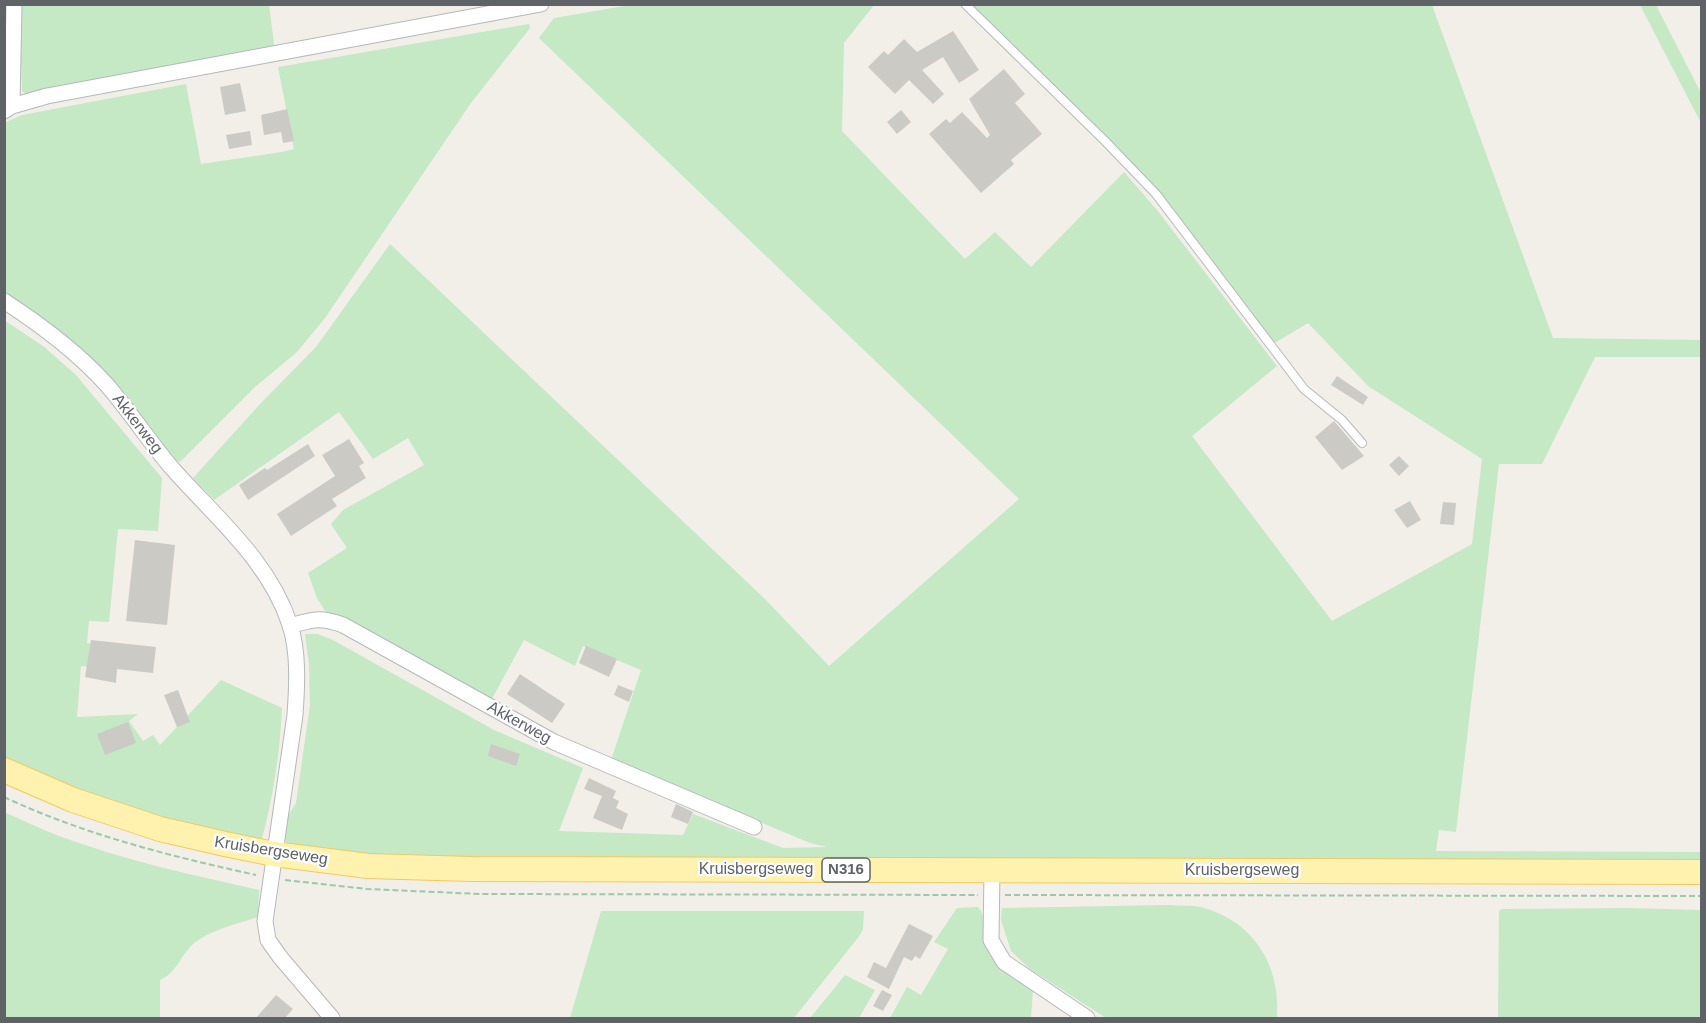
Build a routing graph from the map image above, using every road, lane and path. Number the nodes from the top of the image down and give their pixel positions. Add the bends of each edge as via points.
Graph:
1 (14, 4) edge
2 (541, 4) edge
3 (965, 4) edge
4 (8, 108) edge
5 (4, 301) edge
6 (1362, 443) dead end
7 (291, 626) junction
8 (4, 770) edge
9 (754, 827) dead end
10 (274, 854) junction
11 (992, 871) junction
12 (1701, 872) edge
13 (332, 1018) edge
14 (1087, 1018) edge

1 - 4 street
2 - 4 street via 47,96
3 - 6 lane via 1156,194 1304,389 1342,420
5 - 7 street, Akkerweg via 66,345 106,384 170,466 267,575
7 - 9 street, Akkerweg via 313,619 343,625 554,742
7 - 10 street, Akkerweg via 297,685 295,715
8 - 10 main road, Kruisbergseweg / N316 via 73,800 160,829
10 - 11 main road, Kruisbergseweg / N316 via 368,866 471,869
10 - 13 street, Akkerweg via 265,921 268,940
11 - 12 main road, Kruisbergseweg / N316
11 - 14 street via 991,940 1004,962

